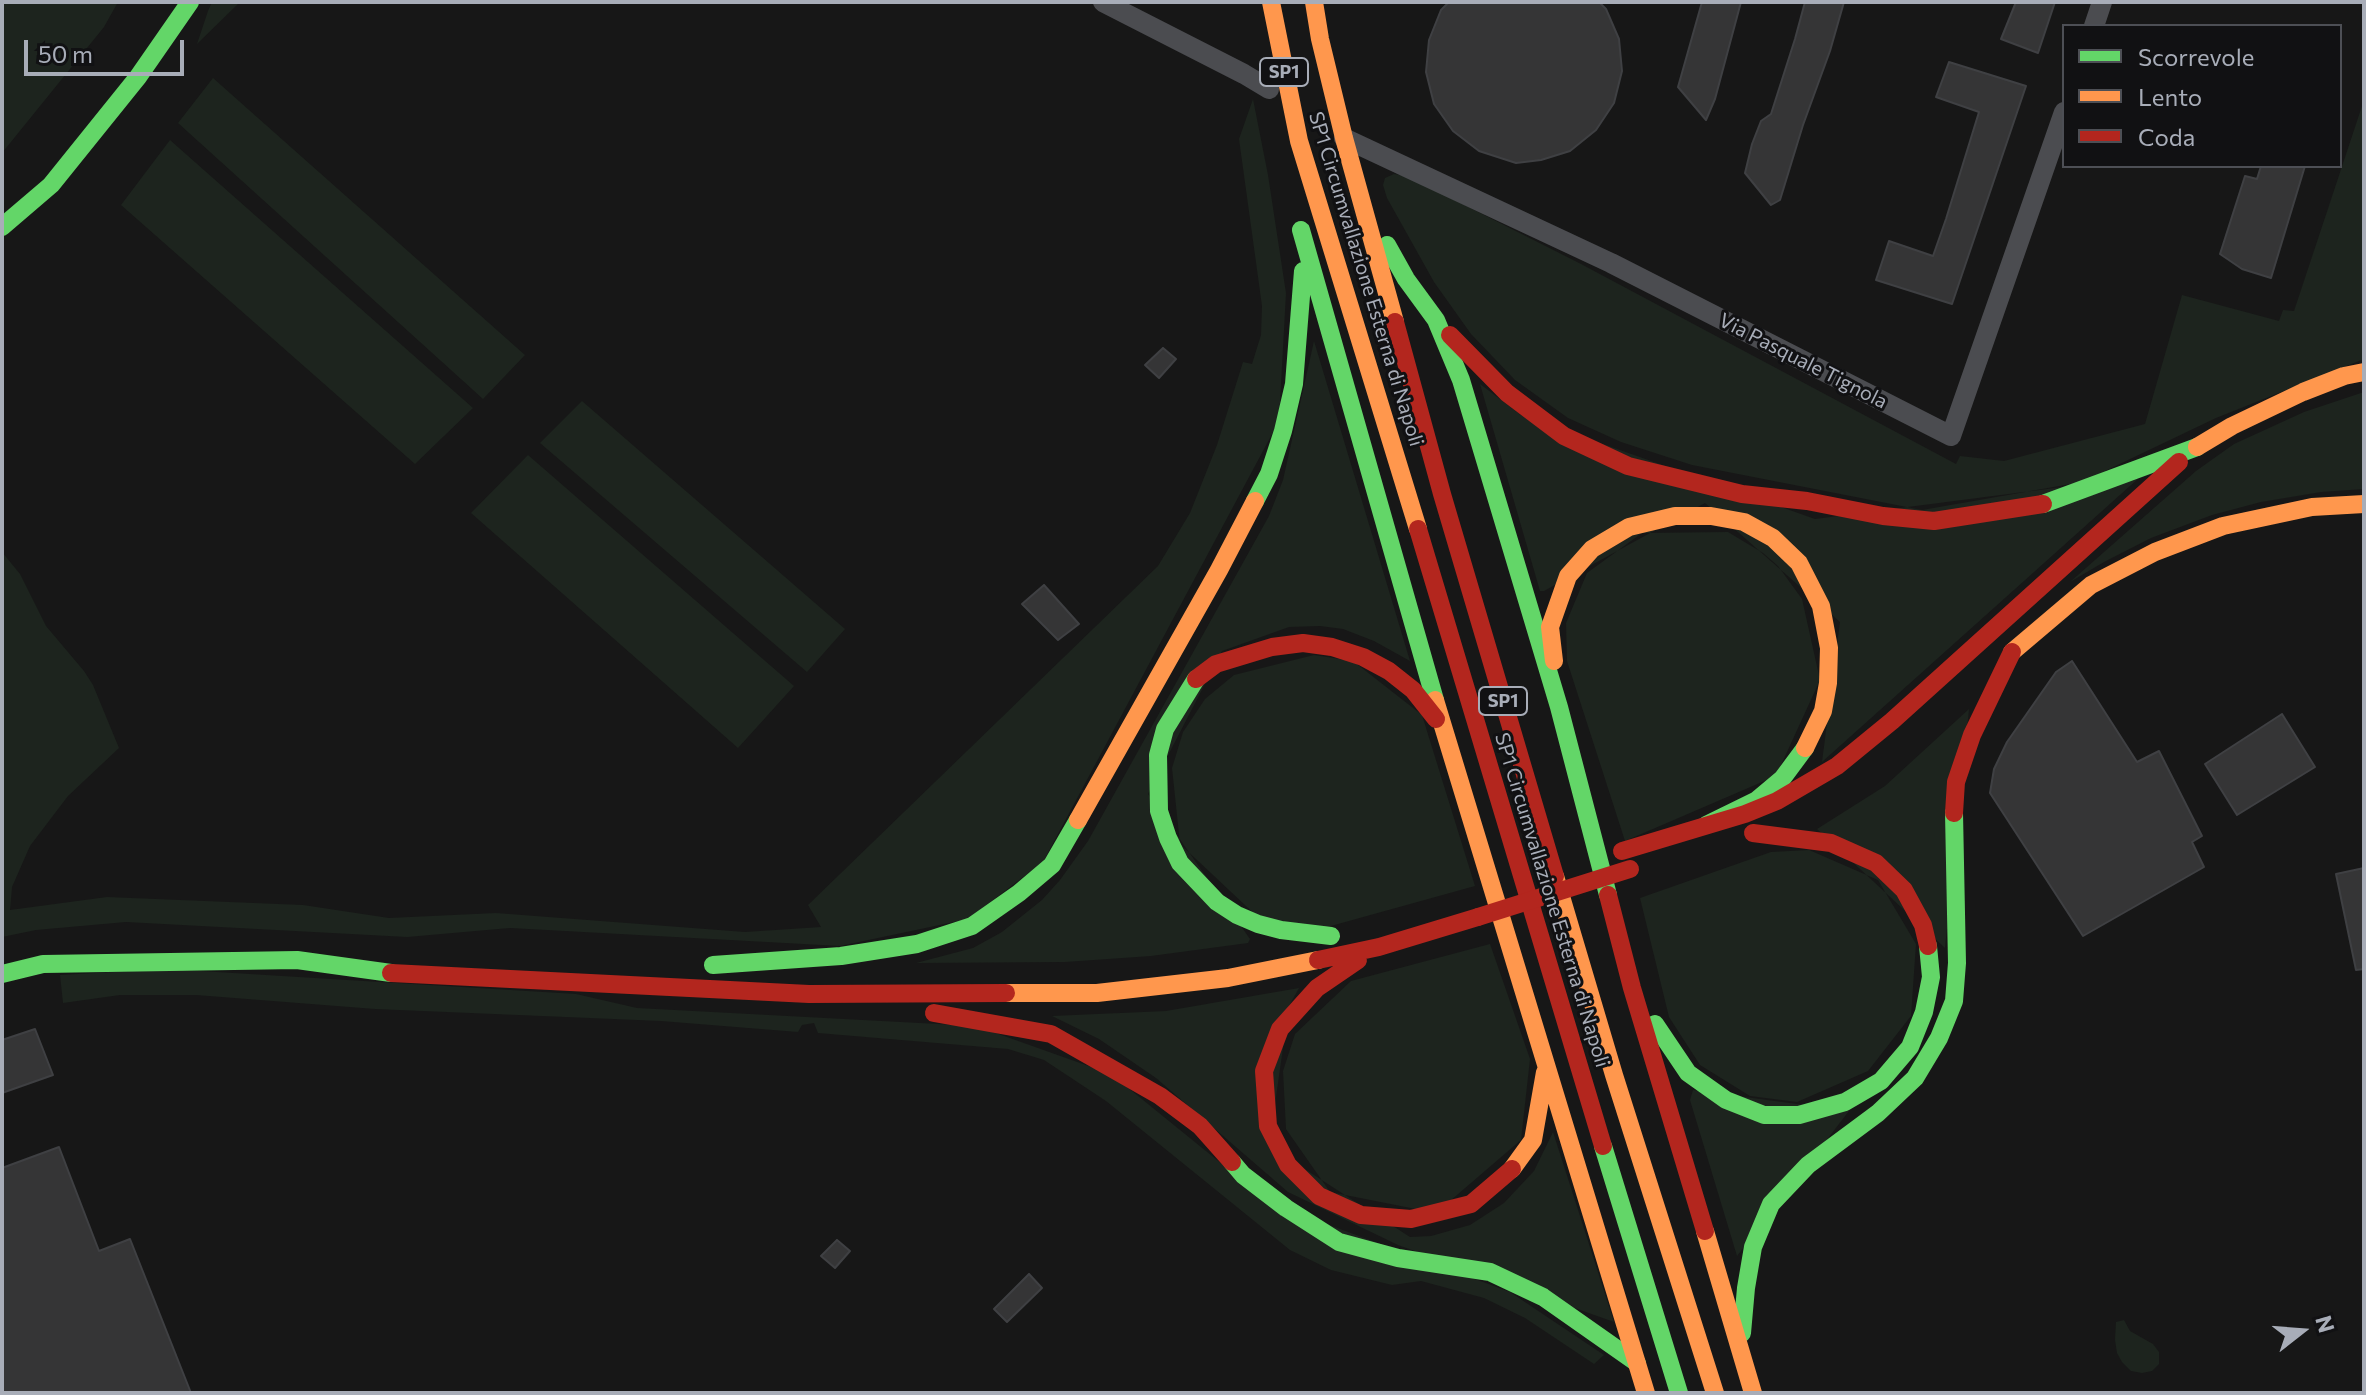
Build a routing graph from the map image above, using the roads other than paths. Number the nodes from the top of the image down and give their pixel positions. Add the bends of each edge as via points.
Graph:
1 (190, 2) edge
2 (1103, 2) edge
3 (1271, 2) edge
4 (1314, 2) edge
5 (2102, 2) edge
6 (2095, 24) edge
7 (1263, 60) dead end
8 (1271, 96) joint
9 (2062, 118) edge
10 (1344, 138) junction
11 (1309, 173) junction
12 (1361, 199) junction
13 (1298, 218) dead end
14 (2, 227) edge
15 (1305, 246) junction
16 (1436, 320) junction
17 (2364, 372) edge
18 (2197, 447) junction
19 (2364, 504) edge
20 (2012, 652) junction
21 (1977, 679) dead end
22 (1559, 707) junction
23 (1443, 728) junction
24 (1788, 819) dead end
25 (1706, 825) junction
26 (1636, 867) dead end
27 (1470, 896) dead end
28 (214, 943) dead end
29 (1379, 947) junction
30 (355, 949) dead end
31 (1167, 967) dead end
32 (2, 974) edge
33 (1062, 975) dead end
34 (1632, 988) junction
35 (809, 994) junction
36 (1546, 1065) junction
37 (1740, 1351) junction
38 (1637, 1363) junction
39 (1646, 1393) edge
40 (1679, 1393) edge
41 (1715, 1393) edge
42 (1753, 1393) edge

1 - 14 main road via 51,185
2 - 8 street via 1244,74
3 - 11 main road, SP1 Circumvallazione Esterna di Napoli / SP1
4 - 10 main road, SP1 Circumvallazione Esterna di Napoli / SP1
5 - 6 street
7 - 8 main road
9 - 10 street, Via Pasquale Tignola via 1951,436 1611,263
10 - 12 main road, SP1 Circumvallazione Esterna di Napoli / SP1
11 - 15 main road
11 - 40 main road, SP1 Circumvallazione Esterna di Napoli / SP1
12 - 16 main road, SP1
12 - 41 main road, SP1 Circumvallazione Esterna di Napoli / SP1 via 1614,1075
13 - 15 main road
15 - 23 main road
15 - 33 main road via 1294,384 1269,474 1052,865 972,926 917,944 841,956 705,965 819,977
16 - 18 main road via 1507,393 1564,436 1628,466 1742,494 1934,521 2048,503
16 - 22 main road, SP1 via 1461,380
17 - 18 main road via 2303,392
18 - 25 main road via 1837,766 1777,801
19 - 20 main road via 2312,507 2223,526 2155,552 2091,585
20 - 21 main road
20 - 37 main road via 1956,782 1954,1001 1915,1078 1808,1165 1771,1204 1753,1247
22 - 25 main road via 1550,627 1568,576 1592,549 1629,527 1675,516 1744,522 1773,538 1799,563 1821,606 1829,648 1823,711 1782,779 1757,800
22 - 34 main road, SP1
23 - 31 main road via 1413,690 1389,671 1332,647 1272,647 1216,664 1194,681 1165,729 1158,755 1159,811 1180,863 1237,915 1281,930 1338,934 1225,961
23 - 36 main road
24 - 34 main road via 1746,835 1831,843 1876,863 1904,890 1923,925 1931,977 1924,1012 1910,1047 1881,1081 1845,1102 1799,1115 1764,1115 1726,1100 1688,1073
25 - 27 main road
26 - 29 main road, bridge
28 - 30 main road
29 - 35 main road via 1228,978 1097,993
29 - 36 main road via 1317,988 1280,1029 1264,1071 1268,1126 1288,1165 1319,1196 1361,1215 1411,1219 1471,1204 1507,1175 1533,1140
32 - 35 main road via 43,964 297,960 391,973
34 - 37 main road, SP1
35 - 38 main road via 1051,1034 1160,1096 1200,1126 1243,1175 1339,1242 1398,1258 1490,1272 1543,1297
36 - 38 main road
37 - 42 main road, SP1
38 - 39 main road

